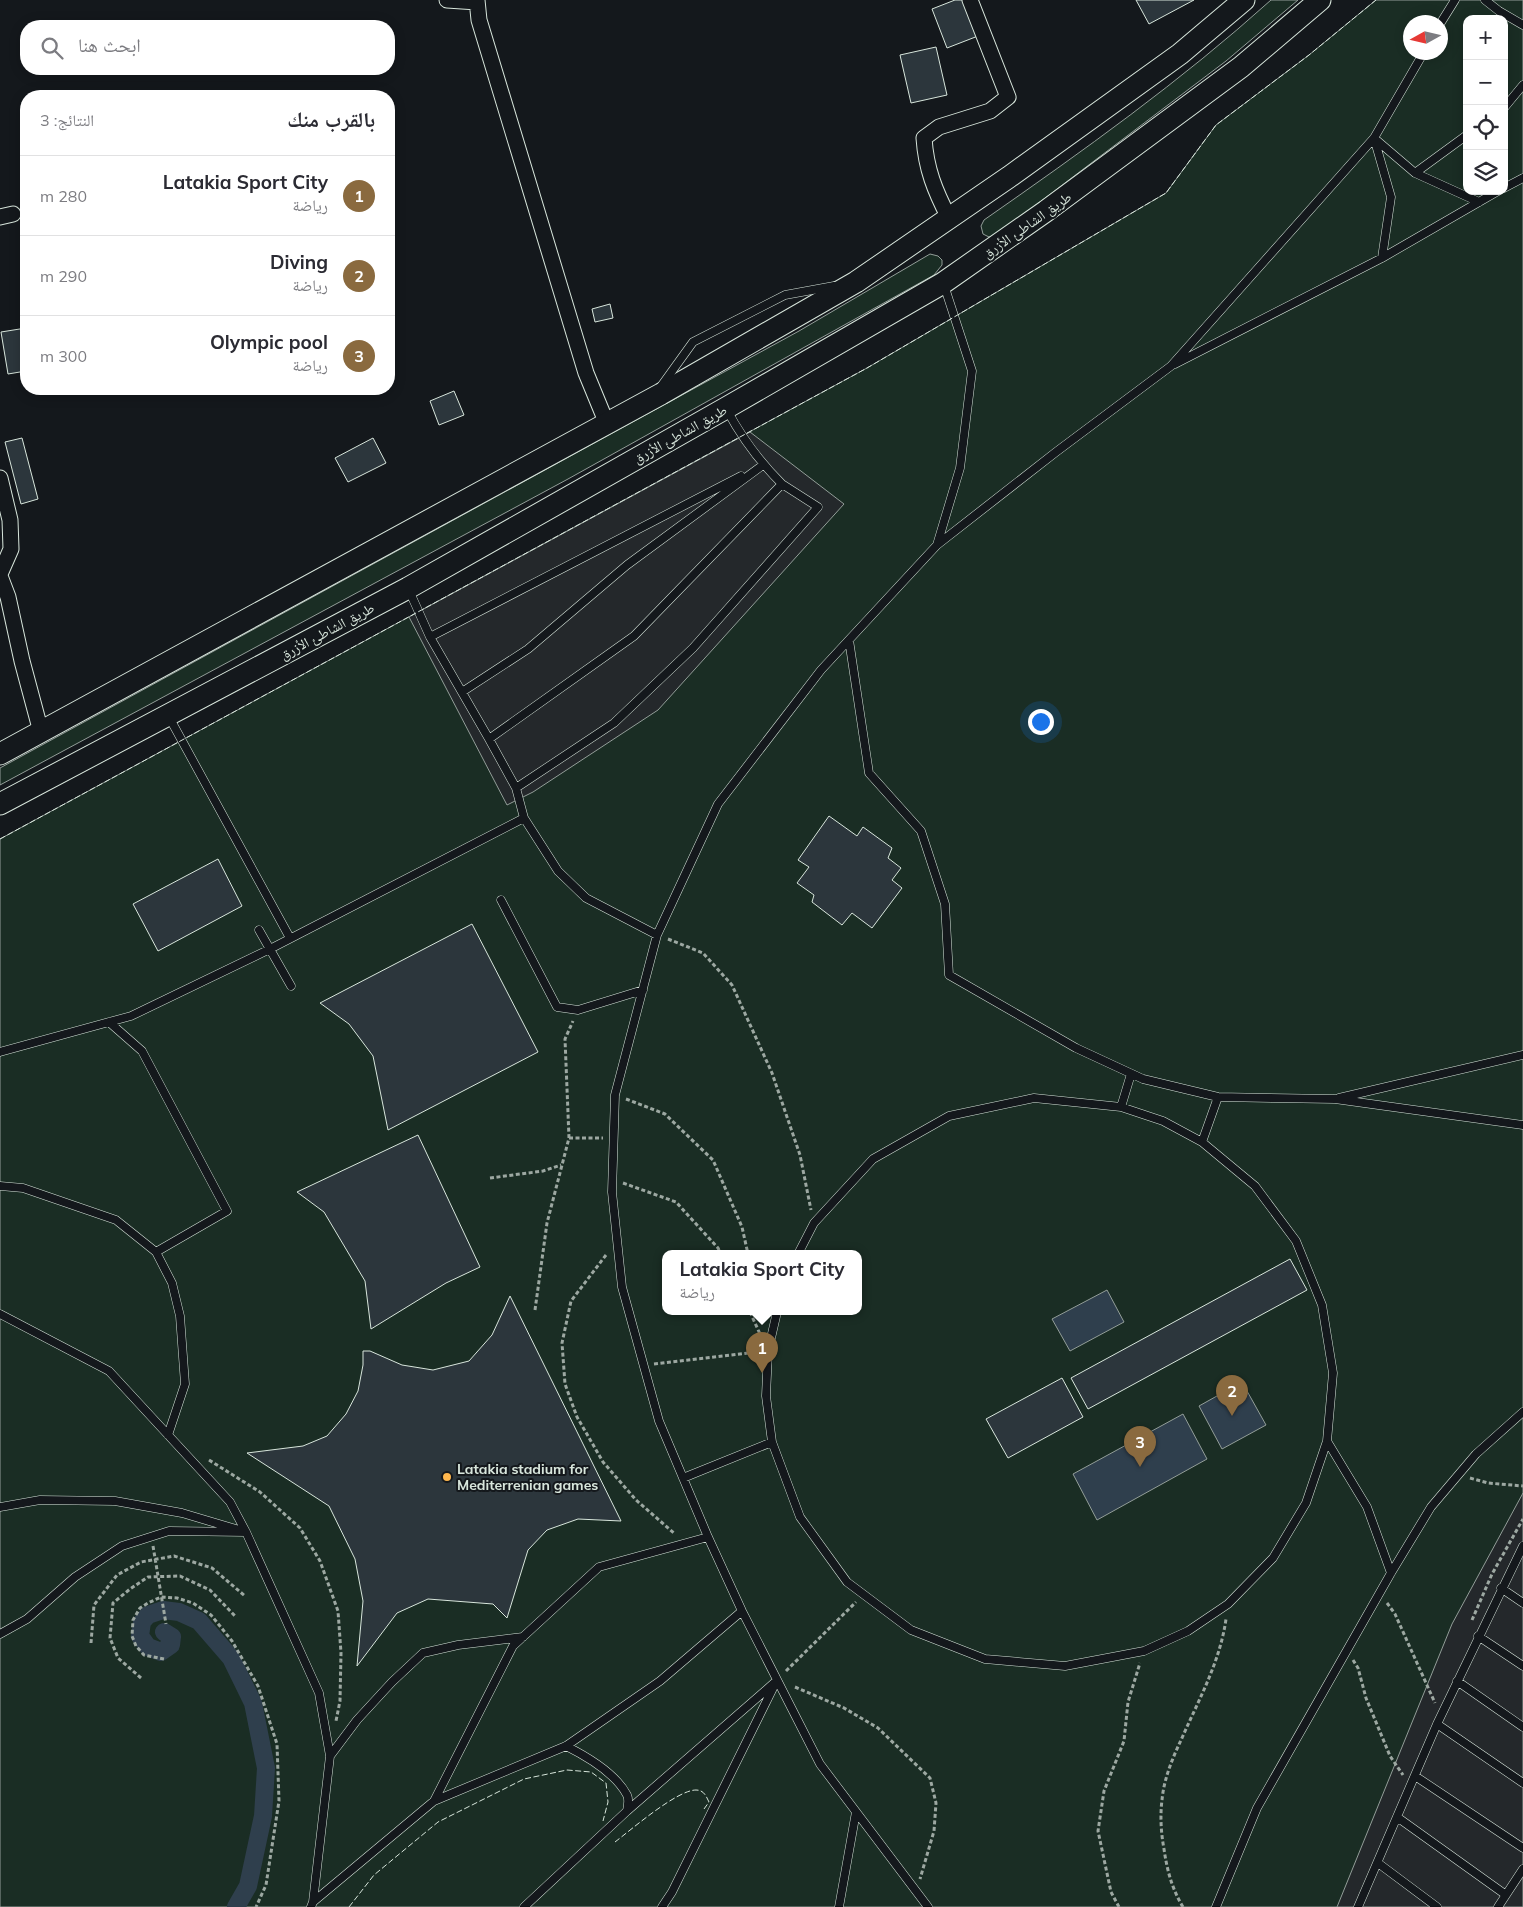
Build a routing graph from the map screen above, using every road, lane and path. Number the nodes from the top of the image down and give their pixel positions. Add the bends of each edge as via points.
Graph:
1 (447, 0) edge
2 (970, 0) edge
3 (1244, 0) edge
4 (1320, 0) edge
5 (1455, 0) edge
6 (1485, 0) edge
7 (477, 1) edge
8 (1446, 15) edge
9 (1523, 25) edge
10 (1419, 60) edge
11 (1523, 85) edge
12 (1506, 105) edge
13 (1374, 138) junction
14 (1463, 138) edge
15 (1415, 173) junction
16 (1523, 178) edge
17 (1508, 186) edge
18 (1491, 195) edge
19 (1480, 202) junction
20 (949, 218) junction
21 (1382, 258) junction
22 (856, 282) junction
23 (943, 283) junction
24 (1171, 366) junction
25 (652, 399) junction
26 (726, 408) junction
27 (607, 424) junction
28 (762, 465) junction
29 (0, 478) edge
30 (782, 484) junction
31 (937, 545) junction
32 (0, 575) edge
33 (408, 588) junction
34 (430, 637) junction
35 (849, 640) junction
36 (462, 692) junction
37 (168, 715) junction
38 (41, 732) junction
39 (488, 739) junction
40 (0, 754) edge
41 (516, 788) junction
42 (0, 804) edge
43 (524, 818) junction
44 (501, 900) dead end
45 (259, 930) dead end
46 (657, 935) junction
47 (290, 938) junction
48 (270, 949) junction
49 (291, 986) dead end
50 (643, 990) junction
51 (578, 1010) junction
52 (109, 1022) junction
53 (0, 1052) edge
54 (1523, 1055) edge
55 (1131, 1074) junction
56 (615, 1095) junction
57 (1218, 1098) junction
58 (1335, 1099) junction
59 (1121, 1107) junction
60 (1523, 1125) edge
61 (569, 1138) junction
62 (614, 1138) junction
63 (1202, 1142) junction
64 (561, 1165) junction
65 (490, 1178) dead end
66 (613, 1180) junction
67 (0, 1186) edge
68 (814, 1223) junction
69 (617, 1240) junction
70 (719, 1250) edge
71 (747, 1250) edge
72 (800, 1250) edge
73 (156, 1252) junction
74 (534, 1310) dead end
75 (0, 1314) edge
76 (775, 1315) edge
77 (768, 1351) junction
78 (644, 1366) junction
79 (1523, 1412) edge
80 (168, 1434) junction
81 (1327, 1441) junction
82 (772, 1442) junction
83 (201, 1456) dead end
84 (1461, 1472) junction
85 (683, 1478) junction
86 (1523, 1486) edge
87 (0, 1507) edge
88 (246, 1532) junction
89 (152, 1536) junction
90 (708, 1537) junction
91 (686, 1544) junction
92 (1523, 1546) edge
93 (156, 1560) junction
94 (1391, 1573) junction
95 (158, 1576) junction
96 (1501, 1588) junction
97 (863, 1594) junction
98 (246, 1596) dead end
99 (1378, 1596) junction
100 (161, 1600) junction
101 (1523, 1603) edge
102 (1228, 1604) junction
103 (742, 1611) junction
104 (235, 1616) dead end
105 (166, 1624) dead end
106 (0, 1634) edge
107 (1478, 1636) junction
108 (523, 1638) junction
109 (91, 1643) dead end
110 (1144, 1651) junction
111 (1346, 1652) junction
112 (164, 1659) dead end
113 (1523, 1666) edge
114 (141, 1678) dead end
115 (777, 1680) junction
116 (1457, 1681) junction
117 (1436, 1703) dead end
118 (1437, 1724) junction
119 (1523, 1727) edge
120 (566, 1746) junction
121 (330, 1756) junction
122 (1404, 1776) dead end
123 (1415, 1776) junction
124 (1523, 1783) edge
125 (434, 1801) junction
126 (628, 1811) junction
127 (856, 1812) junction
128 (1397, 1817) junction
129 (1523, 1848) edge
130 (1378, 1862) junction
131 (1523, 1869) edge
132 (916, 1892) junction
133 (1506, 1895) junction
134 (312, 1904) edge
135 (256, 1907) edge
136 (524, 1907) edge
137 (662, 1907) edge
138 (839, 1907) edge
139 (928, 1907) edge
140 (1119, 1907) edge
141 (1183, 1907) edge
142 (1216, 1907) edge
143 (1358, 1907) edge
144 (1437, 1907) edge
145 (1498, 1907) edge

1 - 7 street
2 - 20 street via 1008,97 990,111 939,127 924,138 925,158 934,190
3 - 20 main road via 1180,54
4 - 23 main road, طريق الشاطئ الأزرق via 1241,67
5 - 8 lane
6 - 9 lane
7 - 27 street via 479,20 586,373
10 - 13 lane
11 - 12 lane
13 - 15 lane
13 - 21 lane via 1392,197
13 - 24 lane
14 - 15 lane
15 - 19 lane
16 - 17 lane
18 - 19 lane
19 - 21 lane
20 - 22 main road
21 - 24 lane
22 - 25 main road
22 - 25 lane via 785,295 693,342
23 - 26 main road, طريق الشاطئ الأزرق
23 - 31 lane via 972,371 960,468
24 - 31 lane
25 - 27 main road
26 - 28 lane
26 - 33 main road, طريق الشاطئ الأزرق
27 - 38 main road
28 - 30 lane
28 - 34 lane
28 - 36 lane via 626,565 528,649
29 - 32 street via 10,520 11,549
30 - 39 lane via 634,636
30 - 41 lane via 818,507 692,648 614,723
31 - 35 lane
32 - 38 street
33 - 34 lane
33 - 37 main road, طريق الشاطئ الأزرق
34 - 36 lane
35 - 46 lane via 718,804
35 - 55 lane via 869,774 921,831 945,904 949,975 1076,1048
36 - 39 lane
37 - 42 main road, طريق الشاطئ الأزرق
37 - 47 lane
38 - 40 main road
39 - 41 lane
41 - 43 lane
43 - 46 lane via 558,871 586,898
43 - 47 lane
44 - 51 lane via 558,1007
45 - 48 lane
46 - 50 lane
46 - 68 path via 703,953 732,985 772,1073 800,1155
47 - 48 lane
48 - 49 lane
48 - 52 lane via 131,1016
50 - 51 lane
50 - 56 lane
51 - 61 path via 565,1039
52 - 53 lane
52 - 73 lane via 142,1051 227,1211
54 - 58 lane
55 - 57 lane
55 - 59 lane
56 - 62 lane
56 - 71 path via 666,1114 713,1160 742,1227
57 - 58 lane
57 - 63 lane
58 - 60 lane
59 - 63 lane via 1163,1121
59 - 68 lane via 1034,1098 949,1116 873,1159
61 - 62 path
61 - 64 path
62 - 66 lane
63 - 81 lane via 1255,1186 1300,1250 1322,1305 1333,1373
64 - 65 path via 543,1171
64 - 74 path via 547,1224
66 - 69 lane
66 - 70 path via 676,1202
67 - 73 lane via 23,1188 116,1220
68 - 72 lane
69 - 78 lane via 622,1287
69 - 91 path via 572,1301 562,1343 565,1384 577,1417 603,1462 636,1500
73 - 80 lane via 172,1283 180,1316 185,1384
75 - 80 lane via 109,1370
76 - 77 lane
77 - 78 path
77 - 82 lane via 766,1396
78 - 85 lane via 659,1421
79 - 84 lane via 1476,1454
80 - 88 lane via 230,1502
81 - 94 lane via 1367,1508
81 - 102 lane via 1306,1503 1273,1558
82 - 85 lane
82 - 97 lane via 800,1517 847,1582
83 - 121 path via 260,1492 300,1528 320,1561 338,1612 341,1653 340,1701
84 - 86 path via 1478,1481
84 - 94 lane via 1431,1507
85 - 90 lane
87 - 88 lane via 40,1500 115,1501 182,1513
88 - 89 lane via 169,1530
88 - 121 lane via 318,1693
89 - 93 path
89 - 106 lane via 122,1546 75,1577 27,1619
90 - 91 lane
90 - 103 lane
91 - 108 lane via 599,1567
92 - 96 lane
93 - 95 path
93 - 98 path via 174,1556 212,1568
93 - 109 path via 141,1562 118,1575 94,1605
94 - 99 lane
95 - 100 path
95 - 104 path via 180,1576 210,1590
95 - 114 path via 148,1576 113,1603 110,1638 118,1658
96 - 101 lane
96 - 107 lane
97 - 110 lane via 911,1630 985,1659 1065,1666
97 - 115 path
99 - 111 lane
99 - 117 path via 1395,1614
100 - 105 path
100 - 112 path via 140,1608 133,1620 132,1636 144,1655
100 - 135 path via 177,1598 193,1603 211,1615 232,1641 258,1686 277,1744 279,1802 266,1885
102 - 110 lane via 1188,1631
102 - 141 path via 1215,1663 1171,1762 1162,1798 1161,1829 1167,1868 1174,1893
103 - 115 lane
103 - 120 lane via 660,1681
107 - 113 lane
107 - 116 lane
108 - 121 lane via 458,1645 423,1653 357,1720
108 - 125 lane via 513,1646
110 - 140 path via 1128,1702 1124,1741 1104,1791 1098,1831 1111,1892
111 - 122 path via 1358,1668 1366,1698 1390,1756
111 - 142 lane via 1257,1808
115 - 126 lane
115 - 127 lane via 820,1764
115 - 132 path via 844,1708 878,1728 930,1778 936,1803 934,1831
115 - 137 lane
116 - 118 lane
116 - 119 lane
118 - 123 lane
118 - 124 lane
120 - 125 lane
120 - 126 lane via 587,1757 615,1780 628,1796
121 - 134 lane
123 - 128 lane
123 - 129 lane
125 - 134 lane
126 - 136 lane
127 - 132 lane
127 - 138 lane
128 - 130 lane
128 - 133 lane
130 - 143 lane
130 - 144 lane
131 - 133 lane
132 - 139 lane
133 - 145 lane

